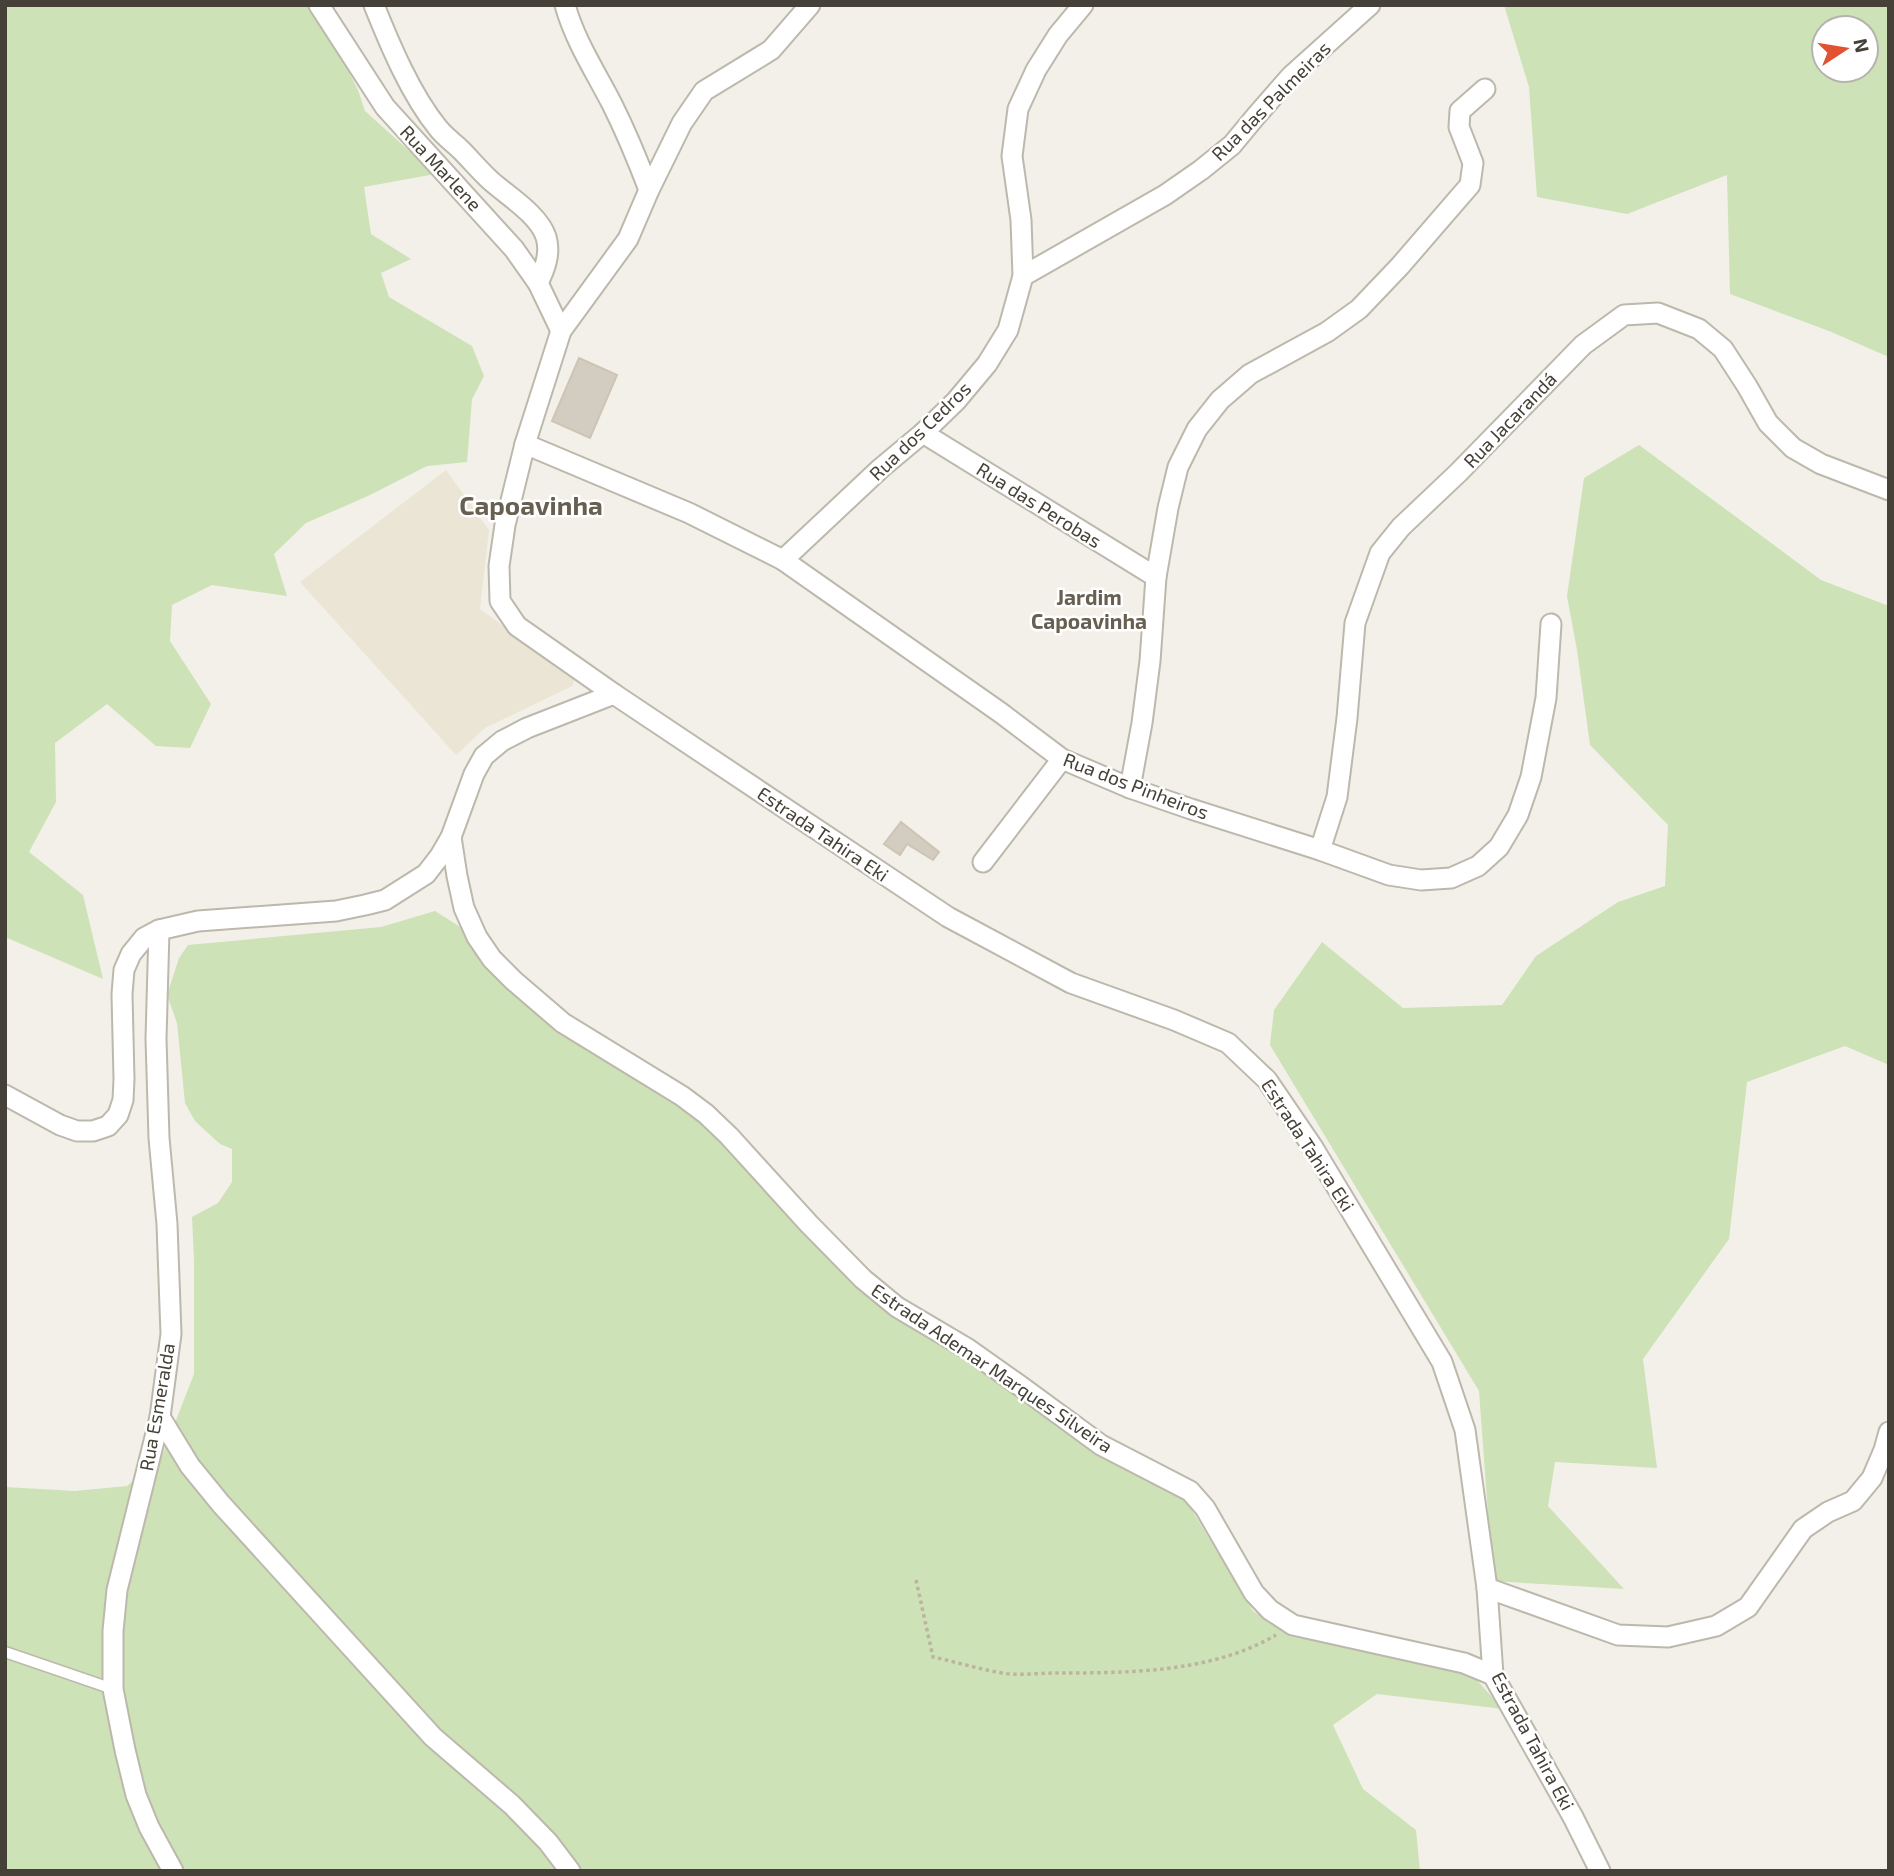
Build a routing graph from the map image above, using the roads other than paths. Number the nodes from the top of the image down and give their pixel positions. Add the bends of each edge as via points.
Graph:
1 (319, 5) edge
2 (374, 5) edge
3 (565, 5) edge
4 (810, 5) edge
5 (1083, 5) edge
6 (1370, 5) edge
7 (1485, 89) dead end
8 (649, 190) junction
9 (1023, 276) junction
10 (538, 283) junction
11 (561, 331) junction
12 (923, 433) junction
13 (525, 444) junction
14 (1889, 490) edge
15 (783, 560) junction
16 (1156, 577) junction
17 (1551, 624) dead end
18 (614, 694) junction
19 (1062, 759) junction
20 (1130, 788) junction
21 (451, 837) junction
22 (1320, 850) junction
23 (984, 862) dead end
24 (159, 930) junction
25 (5, 1095) edge
26 (159, 1417) junction
27 (1889, 1432) edge
28 (1487, 1588) junction
29 (5, 1652) edge
30 (1493, 1675) junction
31 (113, 1689) junction
32 (173, 1871) edge
33 (570, 1871) edge
34 (1600, 1871) edge

1 - 10 street, Rua Marlene via 385,107 488,219
2 - 10 street via 410,84 439,130 535,219 546,237 546,269
3 - 8 street via 571,28 612,105
4 - 8 street, Estrada Tahira Eki via 771,50 704,91 682,123
5 - 9 street, Rua dos Cedros via 1036,70 1018,109 1012,156
6 - 9 street, Rua das Palmeiras via 1291,76 1232,145 1201,170
7 - 16 street via 1460,111 1459,127 1473,163 1470,185 1359,309 1250,374 1220,400 1197,429 1178,467
8 - 11 street, Estrada Tahira Eki via 628,239
9 - 12 street, Rua dos Cedros via 1008,330 987,364
10 - 11 street, Rua Marlene
11 - 13 street, Estrada Tahira Eki
12 - 15 street, Rua dos Cedros
12 - 16 street, Rua das Perobas
13 - 15 street, Rua dos Pinheiros via 689,513
13 - 18 street, Estrada Tahira Eki via 503,539 500,601 517,626
14 - 22 street, Rua Jacarandá via 1793,448 1768,423 1723,349 1699,328 1658,313 1625,315 1583,345 1380,553 1355,623 1337,797
15 - 19 street, Rua dos Pinheiros
16 - 20 street via 1144,710
17 - 22 street, Rua dos Pinheiros via 1546,698 1531,777 1518,815 1499,847 1478,866 1451,878 1421,880 1389,875
18 - 21 street via 527,728 484,756
18 - 28 street, Estrada Tahira Eki via 948,917 1071,983 1228,1043 1268,1080 1442,1362 1465,1430
19 - 20 street, Rua dos Pinheiros
19 - 23 street
20 - 22 street, Rua dos Pinheiros
21 - 24 street via 426,874 385,900 336,911 198,921
21 - 30 street, Estrada Ademar Marques Silveira via 464,908 477,937 514,982 563,1023 706,1114 854,1270 897,1307 968,1349 1101,1445 1190,1490 1254,1593 1269,1609 1293,1625 1464,1663
24 - 25 street via 144,938 124,970 123,1100 108,1126 78,1131
24 - 26 street, Rua Esmeralda via 156,1039 171,1335
26 - 31 street, Rua Esmeralda via 117,1590
26 - 33 street via 190,1466 230,1514 433,1737 512,1805
27 - 28 street via 1872,1478 1853,1501 1802,1529 1748,1607 1716,1626 1668,1637 1618,1635
28 - 30 street, Estrada Tahira Eki
29 - 31 lane
30 - 34 street, Estrada Tahira Eki
31 - 32 street, Rua Esmeralda via 136,1795

